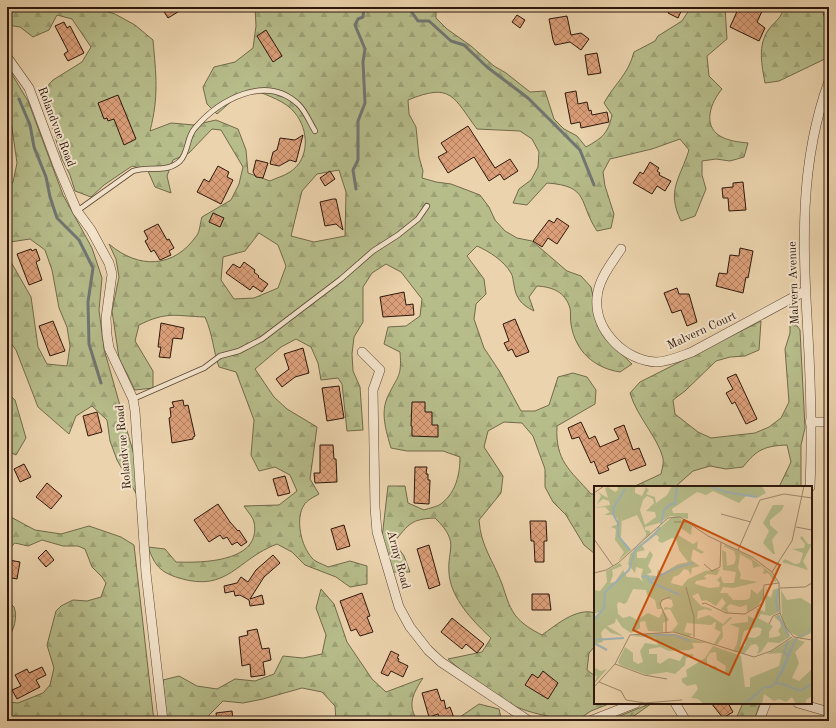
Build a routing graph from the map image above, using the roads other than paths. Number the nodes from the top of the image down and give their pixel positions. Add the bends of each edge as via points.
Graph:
1 (824, 7) edge
2 (829, 23) edge
3 (7, 57) edge
4 (829, 80) edge
5 (315, 131) dead end
6 (427, 206) dead end
7 (77, 211) junction
8 (621, 249) dead end
9 (805, 291) junction
10 (362, 352) dead end
11 (133, 399) junction
12 (810, 422) junction
13 (829, 422) edge
14 (810, 486) edge
15 (633, 704) edge
16 (676, 704) edge
17 (766, 704) edge
18 (801, 704) edge
19 (829, 712) edge
20 (163, 721) edge
21 (529, 721) edge
22 (590, 721) edge
23 (686, 721) edge
24 (759, 721) edge

1 - 2 lane
3 - 7 street, Rolandvue Road via 29,88
4 - 9 street, Malvern Avenue via 811,146 804,191
5 - 7 lane via 298,104 277,92 246,92 218,107 195,128 190,135 185,154 176,164 166,170 142,168 134,171
6 - 11 lane via 418,218 398,235 373,251 262,339 239,351 220,356 204,368
7 - 11 street, Rolandvue Road via 109,263 112,274 106,318 107,335 110,348
8 - 9 street, Malvern Court via 599,286 596,299 600,317 606,332 616,345 646,361 658,362 692,352
9 - 12 street, Malvern Avenue via 811,386
10 - 21 street, Army Road via 380,370 373,390 377,532 399,607 410,628 441,662
11 - 20 street, Rolandvue Road via 146,574
12 - 13 street
12 - 14 street, Malvern Avenue
15 - 22 street
16 - 23 street
17 - 24 street
18 - 19 street

